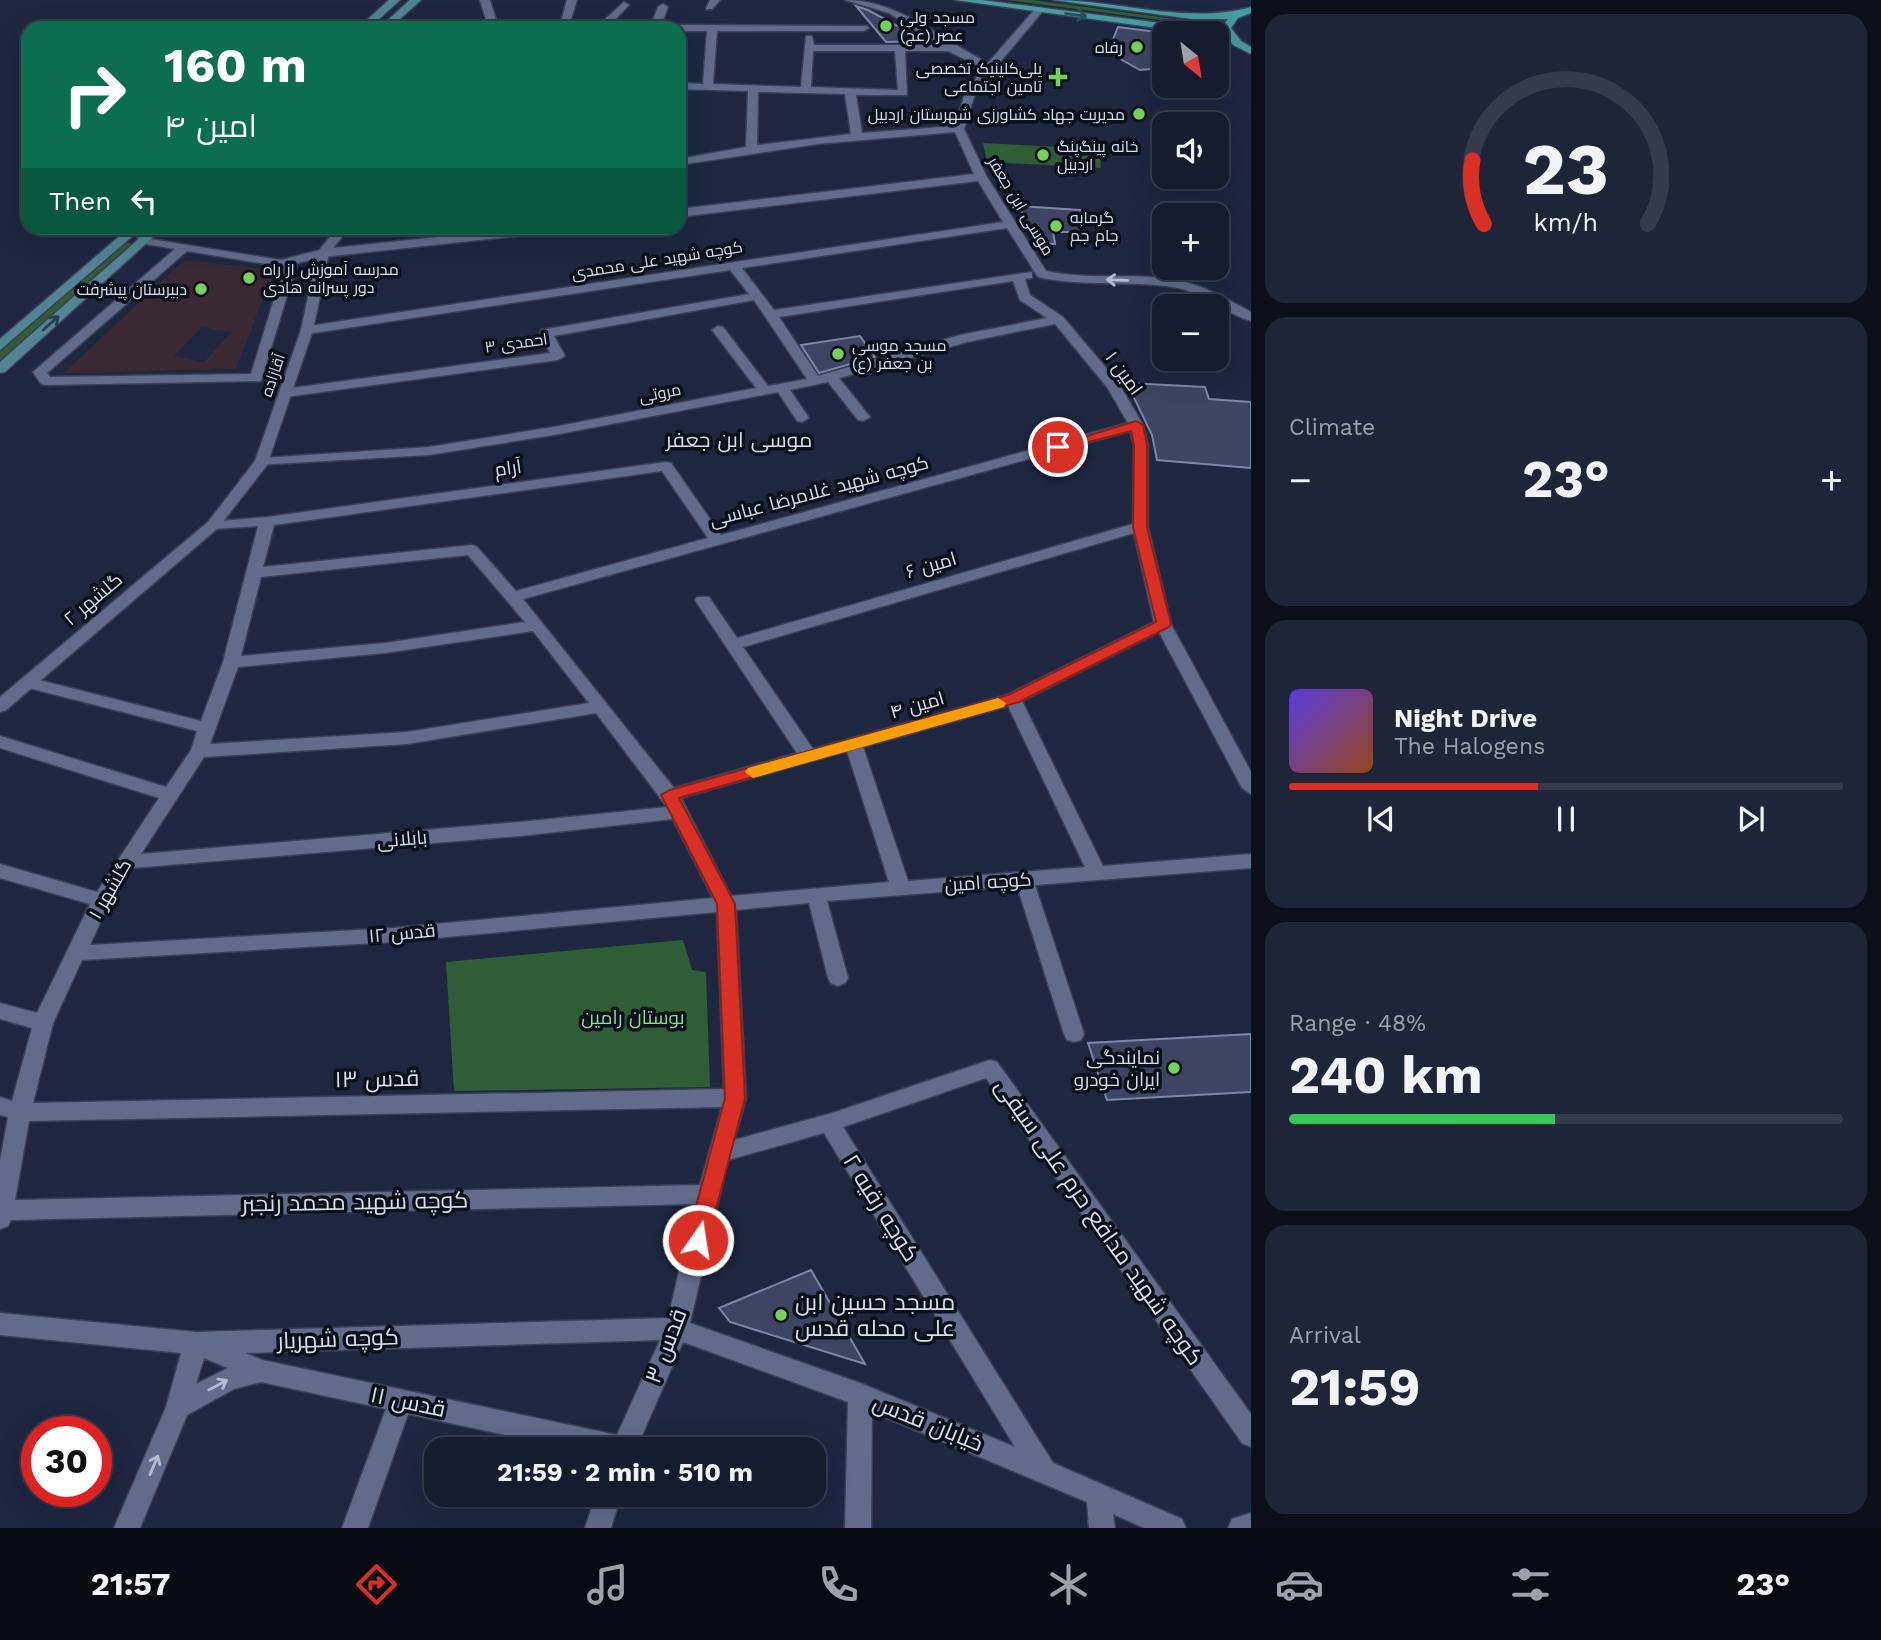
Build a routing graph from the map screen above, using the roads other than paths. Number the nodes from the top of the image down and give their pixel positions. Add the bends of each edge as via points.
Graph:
1 (395, 0) edge
2 (416, 0) edge
3 (485, 0) edge
4 (572, 0) edge
5 (850, 0) edge
6 (960, 0) edge
7 (1059, 0) edge
8 (624, 5) dead end
9 (663, 7) dead end
10 (1039, 10) junction
11 (1251, 10) edge
12 (1235, 16) junction
13 (1199, 17) junction
14 (371, 21) edge
15 (392, 21) edge
16 (490, 21) edge
17 (566, 21) edge
18 (609, 21) edge
19 (658, 21) edge
20 (1204, 21) edge
21 (1152, 25) edge
22 (1229, 25) edge
23 (686, 28) edge
24 (864, 28) junction
25 (712, 29) junction
26 (808, 30) junction
27 (1229, 35) edge
28 (810, 48) junction
29 (863, 48) junction
30 (900, 48) junction
31 (950, 48) junction
32 (1251, 51) edge
33 (992, 69) junction
34 (686, 86) edge
35 (708, 87) junction
36 (753, 89) junction
37 (806, 90) junction
38 (850, 92) junction
39 (959, 129) junction
40 (857, 135) junction
41 (751, 148) junction
42 (686, 161) edge
43 (981, 177) junction
44 (686, 212) edge
45 (1011, 224) junction
46 (127, 235) edge
47 (148, 235) edge
48 (337, 235) edge
49 (473, 235) edge
50 (125, 237) junction
51 (142, 240) junction
52 (183, 249) junction
53 (323, 253) junction
54 (292, 261) junction
55 (733, 264) junction
56 (1042, 274) junction
57 (1018, 277) junction
58 (757, 296) junction
59 (771, 314) junction
60 (1251, 317) edge
61 (1058, 320) junction
62 (307, 330) junction
63 (718, 330) dead end
64 (0, 346) edge
65 (0, 369) edge
66 (831, 377) junction
67 (815, 381) junction
68 (782, 388) junction
69 (764, 390) junction
70 (285, 393) junction
71 (863, 417) dead end
72 (802, 418) dead end
73 (1136, 425) junction
74 (261, 462) junction
75 (267, 520) junction
76 (213, 524) junction
77 (1140, 527) junction
78 (716, 539) junction
79 (252, 573) junction
80 (513, 597) junction
81 (703, 600) dead end
82 (1163, 624) junction
83 (537, 625) junction
84 (733, 644) junction
85 (232, 663) junction
86 (27, 682) junction
87 (1013, 699) junction
88 (0, 706) edge
89 (602, 706) junction
90 (207, 728) junction
91 (0, 742) edge
92 (854, 746) junction
93 (199, 751) junction
94 (809, 757) junction
95 (1251, 788) edge
96 (170, 795) junction
97 (673, 804) junction
98 (1251, 861) edge
99 (126, 862) junction
100 (0, 871) edge
101 (1098, 874) junction
102 (1024, 880) junction
103 (901, 889) junction
104 (816, 895) junction
105 (101, 900) junction
106 (726, 904) junction
107 (76, 953) junction
108 (838, 978) dead end
109 (0, 1011) edge
110 (43, 1023) junction
111 (1074, 1034) dead end
112 (735, 1098) junction
113 (10, 1109) edge
114 (829, 1123) junction
115 (721, 1153) junction
116 (708, 1194) junction
117 (1, 1215) edge
118 (0, 1324) edge
119 (677, 1329) junction
120 (196, 1343) junction
121 (261, 1371) junction
122 (860, 1395) junction
123 (401, 1400) junction
124 (178, 1407) junction
125 (1251, 1435) edge
126 (572, 1437) edge
127 (628, 1437) edge
128 (1044, 1471) junction
129 (1099, 1494) junction
130 (604, 1507) edge
131 (1251, 1526) edge
132 (127, 1528) edge
133 (355, 1528) edge
134 (598, 1528) edge
135 (858, 1528) edge
136 (1101, 1528) edge
137 (1173, 1528) edge
138 (1241, 1528) edge

1 - 14 main road
2 - 15 main road
3 - 16 street
4 - 17 street
5 - 24 street
5 - 31 street via 892,11
6 - 10 main road
7 - 13 main road
8 - 18 street
9 - 19 street
10 -> 21 main road
10 - 33 street
11 - 12 main road
12 - 13 main road
12 - 22 main road
13 - 20 main road
23 - 25 street
24 - 26 street
24 - 29 street
25 - 26 street
25 - 35 street
26 - 28 street
27 - 32 main road
28 - 29 street
28 - 37 street
29 - 30 street
30 - 31 street
30 - 38 street via 903,93
31 - 33 street
33 - 39 street via 971,90
34 - 35 street
35 - 36 street
36 - 37 street
36 - 41 street
37 - 38 street
38 - 40 street
39 - 40 street
39 - 43 street, موسی ابن جعفر
40 - 41 street
41 - 42 street
43 - 44 street
43 - 45 street, موسی ابن جعفر
45 - 55 street, کوچه شهید علی محمدی
45 - 56 street, موسی ابن جعفر
46 - 50 main road
47 - 51 main road
48 - 53 street, آقازاده
49 - 53 street
50 - 51 main road
50 - 64 main road
51 - 52 street
65 -> 51 main road
52 - 54 street via 281,264
52 - 54 street via 40,372 46,381 256,378
53 - 54 street
53 - 62 street, آقازاده
55 - 58 street
55 - 62 street, کوچه شهید علی محمدی
56 - 57 street
60 -> 56 street, موسی ابن جعفر via 1173,283 1061,279
57 - 59 street
57 - 61 street, امین ۱ via 1024,297
58 - 59 street
58 - 70 street, احمدی ۳ via 546,333 558,356
59 - 67 street
61 - 66 street, مروتی via 965,338
61 - 73 street, امین ۱ via 1113,385
62 - 70 street, آقازاده
63 - 69 street
66 - 67 street, مروتی
66 - 71 street
67 - 68 street, مروتی
68 - 69 street, مروتی
68 - 72 street
69 - 74 street, مروتی via 429,451
70 - 74 street, آقازاده
73 - 77 street, امین ۱ via 1141,445
73 - 78 street, کوچه شهید غلامرضا عباسی
74 - 76 street, آقازاده
75 - 76 street
75 - 78 street, آرام via 666,466
75 - 79 street, گلشهر ۱
76 - 86 street, گلشهر ۲
77 - 82 street, امین ۱
77 - 84 street, امین ۶
78 - 80 street, کوچه شهید غلامرضا عباسی
79 - 80 street, قدس ۳ via 472,550
79 - 85 street, گلشهر ۱
80 - 83 street, قدس ۳
81 - 84 street
82 - 87 street, امین ۴
82 - 95 street, امین ۱
83 - 85 street via 385,648
83 - 89 street, قدس ۳
84 - 94 street
85 - 90 street, گلشهر ۱
86 - 88 street, گلشهر ۲
86 - 90 street
87 - 92 street, امین ۴
87 - 101 street
89 - 93 street via 407,738
89 - 97 street, قدس ۳
90 - 93 street, گلشهر ۱
91 - 96 street
92 - 94 street, امین ۴
92 - 103 street
93 - 96 street, گلشهر ۱
94 - 97 street, امین ۴
96 - 99 street, گلشهر ۱
97 - 99 street, بابلانی via 520,829
97 - 106 street, قدس ۳
98 - 101 street, کوچه امین
99 - 105 street, گلشهر ۱
100 - 105 street
101 - 102 street, کوچه امین
102 - 103 street, کوچه امین
102 - 111 street
103 - 104 street, کوچه امین
104 - 106 street, کوچه امین
104 - 108 street
105 - 107 street, گلشهر ۱
106 - 107 street, قدس ۱۲ via 393,935
106 - 112 street, قدس ۳
107 - 110 street, گلشهر ۱
109 - 110 street
110 - 113 street, گلشهر ۱
112 - 113 street, قدس ۱۳
112 - 115 street, قدس ۳
113 - 117 street, گلشهر ۱
114 - 115 street, کوچه شهید مدافع حرم علی سیفی
114 - 125 street, کوچه شهید مدافع حرم علی سیفی via 990,1068
114 - 128 street, کوچه رقیه ۲
115 - 116 street, قدس ۳
116 - 117 street, کوچه شهید محمد رنجبر
116 - 119 street, قدس ۳
118 - 120 street, کوچه شهریار
119 - 120 street, کوچه شهریار
119 - 122 street, خیابان قدس
119 - 127 street, قدس ۳
120 - 121 street, قدس ۱۱
120 - 124 street
121 - 123 street, قدس ۱۱
124 -> 121 street via 230,1379
122 - 128 street, خیابان قدس
122 - 135 street
123 - 126 street, قدس ۱۱
123 - 133 street
132 -> 124 street
128 - 129 street, خیابان قدس
129 - 136 street
129 - 137 street, خیابان قدس
130 - 134 street
131 - 138 street

